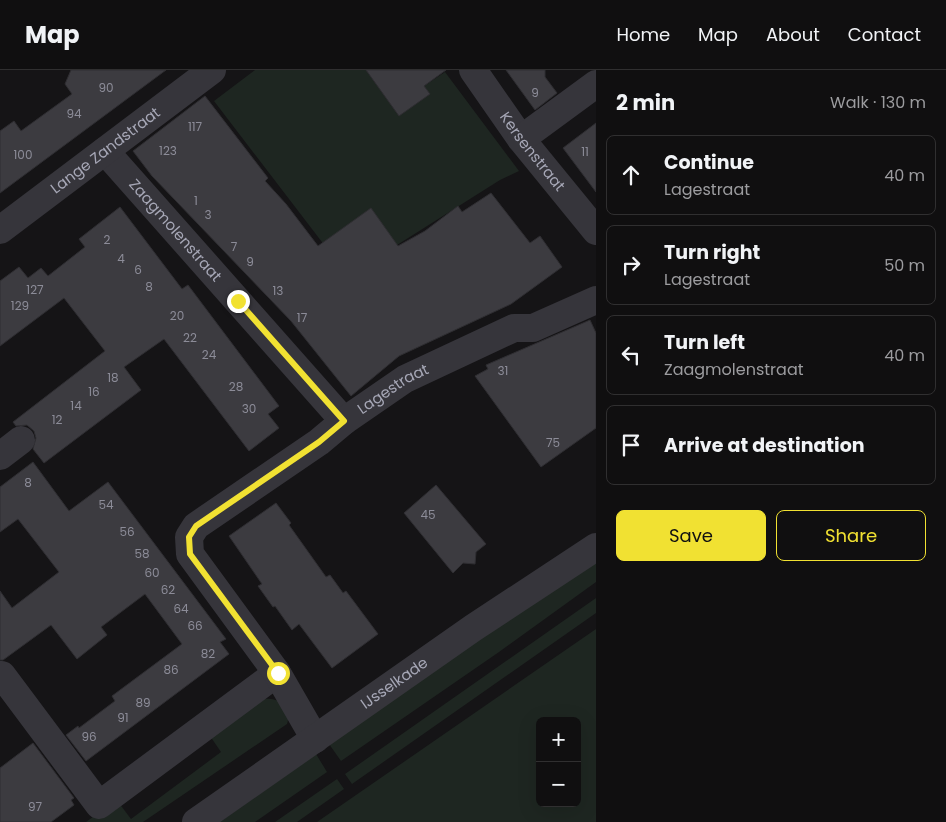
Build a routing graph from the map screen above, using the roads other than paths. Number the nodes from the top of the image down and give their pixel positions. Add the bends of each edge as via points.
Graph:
1 (212, 70) edge
2 (472, 70) edge
3 (596, 84) edge
4 (521, 139) junction
5 (106, 151) junction
6 (0, 230) edge
7 (596, 230) edge
8 (596, 300) edge
9 (344, 421) junction
10 (596, 547) edge
11 (278, 673) junction
12 (2, 676) dead end
13 (315, 739) junction
14 (196, 822) edge

1 - 5 street, Lange Zandstraat
2 - 4 street, Kersenstraat
3 - 4 street
4 - 7 street, Kersenstraat
5 - 6 street, Lange Zandstraat
5 - 9 street, Zaagmolenstraat
8 - 9 street, Lagestraat via 532,328 514,328 405,379
9 - 11 street, Lagestraat via 319,442 196,526 189,537 190,554
10 - 13 street, IJsselkade via 473,628
11 - 12 street via 99,805
11 - 13 street, Lagestraat
13 - 14 street, IJsselkade

